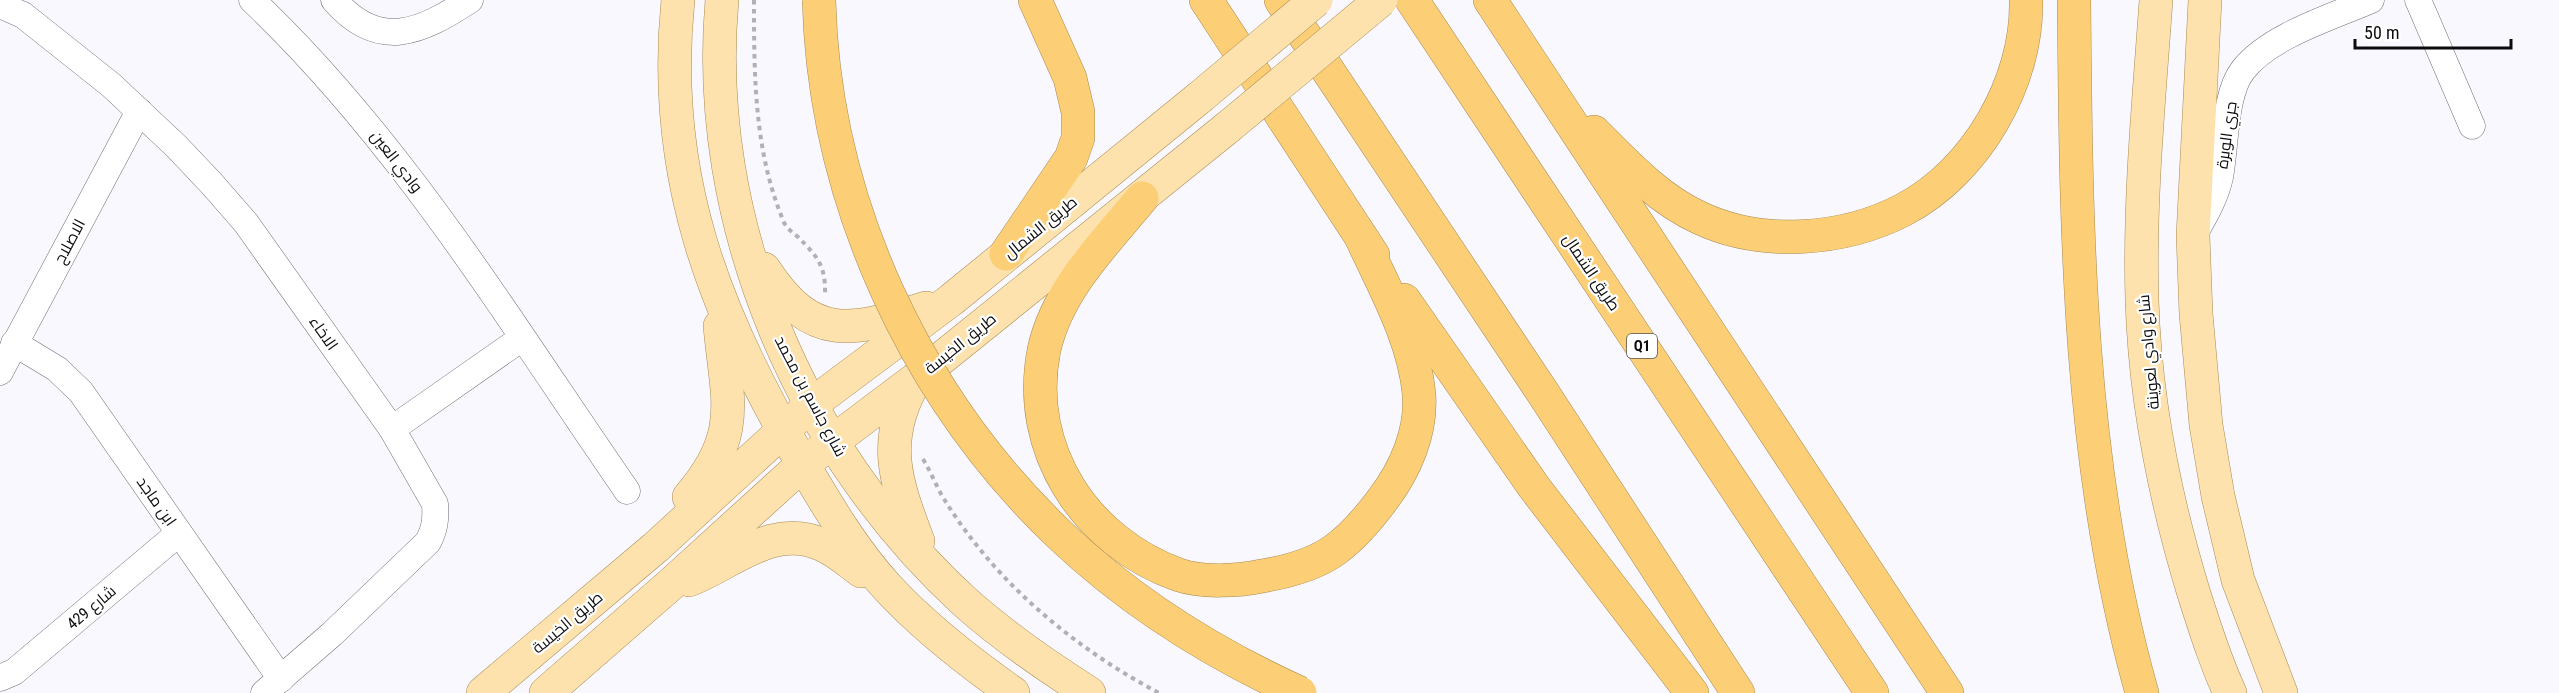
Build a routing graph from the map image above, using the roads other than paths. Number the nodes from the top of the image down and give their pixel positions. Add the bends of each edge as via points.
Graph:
1 (252, 0) edge
2 (334, 0) edge
3 (470, 0) edge
4 (678, 0) edge
5 (722, 0) edge
6 (819, 0) edge
7 (1035, 0) edge
8 (1206, 0) edge
9 (1281, 0) edge
10 (1317, 0) edge
11 (1381, 0) edge
12 (1412, 0) edge
13 (1490, 0) edge
14 (2026, 0) edge
15 (2074, 0) edge
16 (2156, 0) edge
17 (2205, 0) edge
18 (2371, 0) edge
19 (2418, 0) edge
20 (0, 5) edge
21 (1548, 87) junction
22 (139, 111) junction
23 (2472, 126) dead end
24 (1142, 198) junction
25 (2193, 236) junction
26 (1361, 237) junction
27 (744, 239) junction
28 (1006, 254) junction
29 (717, 288) junction
30 (951, 300) junction
31 (522, 338) junction
32 (14, 343) junction
33 (0, 372) edge
34 (917, 378) junction
35 (812, 404) junction
36 (392, 429) junction
37 (783, 430) junction
38 (833, 441) junction
39 (803, 464) junction
40 (627, 491) dead end
41 (179, 533) junction
42 (656, 547) junction
43 (928, 565) junction
44 (670, 585) junction
45 (888, 588) junction
46 (0, 678) edge
47 (273, 686) edge
48 (483, 693) edge
49 (546, 693) edge
50 (1013, 693) edge
51 (1089, 693) edge
52 (1300, 693) edge
53 (1692, 693) edge
54 (1738, 693) edge
55 (1872, 693) edge
56 (1947, 693) edge
57 (2142, 693) edge
58 (2229, 693) edge
59 (2281, 693) edge

1 - 31 street, وادي العين via 310,57 375,132 439,216
2 - 3 street via 364,25 402,32 427,26
4 - 29 main road via 673,85 680,155 694,223
5 - 27 main road, شارع جاسم بن محمد via 721,113 729,177
6 - 52 highway, bridge via 826,86 838,147 863,235 927,368 971,433 1027,501 1101,570 1157,613 1231,659
7 - 28 highway via 1070,78 1078,112 1078,138 1071,158
8 - 26 highway
9 - 54 highway
10 - 28 main road, طريق الشمال, bridge
11 - 24 main road, طريق الخيسة, bridge
12 - 55 highway, طريق الشمال / Q1
13 - 21 highway
14 - 21 highway via 2024,39 2009,89 1969,154 1947,177 1904,209 1830,233 1758,234 1699,218 1656,191
15 - 57 highway via 2075,140 2085,371 2104,520
16 - 58 main road, شارع وادي لعوينة via 2142,220 2146,364 2157,448 2182,556
17 - 25 main road
18 - 25 street, جري الوبرة via 2289,36 2260,53 2242,70 2232,93 2220,180
19 - 23 street
20 - 22 street, الاخاء via 23,15
21 - 56 highway
22 - 32 street, الاصلاح
22 - 36 street, الاخاء via 177,146 246,223
24 - 26 highway via 1086,264 1059,308 1044,350 1040,391 1045,431 1057,467 1074,497 1096,524 1131,552 1181,576 1236,581 1287,572 1334,551 1364,525 1396,482 1416,435 1419,397 1415,369 1402,326
24 - 34 main road, طريق الخيسة
25 - 59 main road via 2206,425 2218,496 2238,580
26 - 53 highway via 1534,487
27 - 30 main road via 784,298 825,323 869,326
27 - 35 main road, شارع جاسم بن محمد via 773,324
28 - 30 main road, طريق الشمال
29 - 37 main road via 747,361
29 - 42 main road via 729,395 726,432 713,465 680,507
30 - 35 main road, طريق الشمال
31 - 36 street
31 - 40 street, وادي العين
32 - 33 street, الاصلاح
32 - 41 street, ابن ماجد via 50,364 81,392
34 - 38 main road, طريق الخيسة
34 - 43 main road via 902,405 893,447 894,466 901,497
35 - 37 main road, طريق الشمال
35 - 38 main road, شارع جاسم بن محمد
36 - 47 street, الاخاء via 432,498 434,530 419,552
37 - 39 main road
37 - 42 main road, طريق الخيسة
38 - 39 main road, طريق الخيسة
38 - 43 main road, شارع جاسم بن محمد via 893,526
39 - 44 main road, طريق الخيسة
39 - 45 main road via 848,538
41 - 46 street, شارع 429 via 14,672
41 - 47 street, ابن ماجد
42 - 48 main road, طريق الخيسة
43 - 51 main road, شارع جاسم بن محمد via 1005,635
44 - 45 main road via 708,573 763,542 797,538 828,547
44 - 49 main road, طريق الخيسة
45 - 50 main road via 937,635

